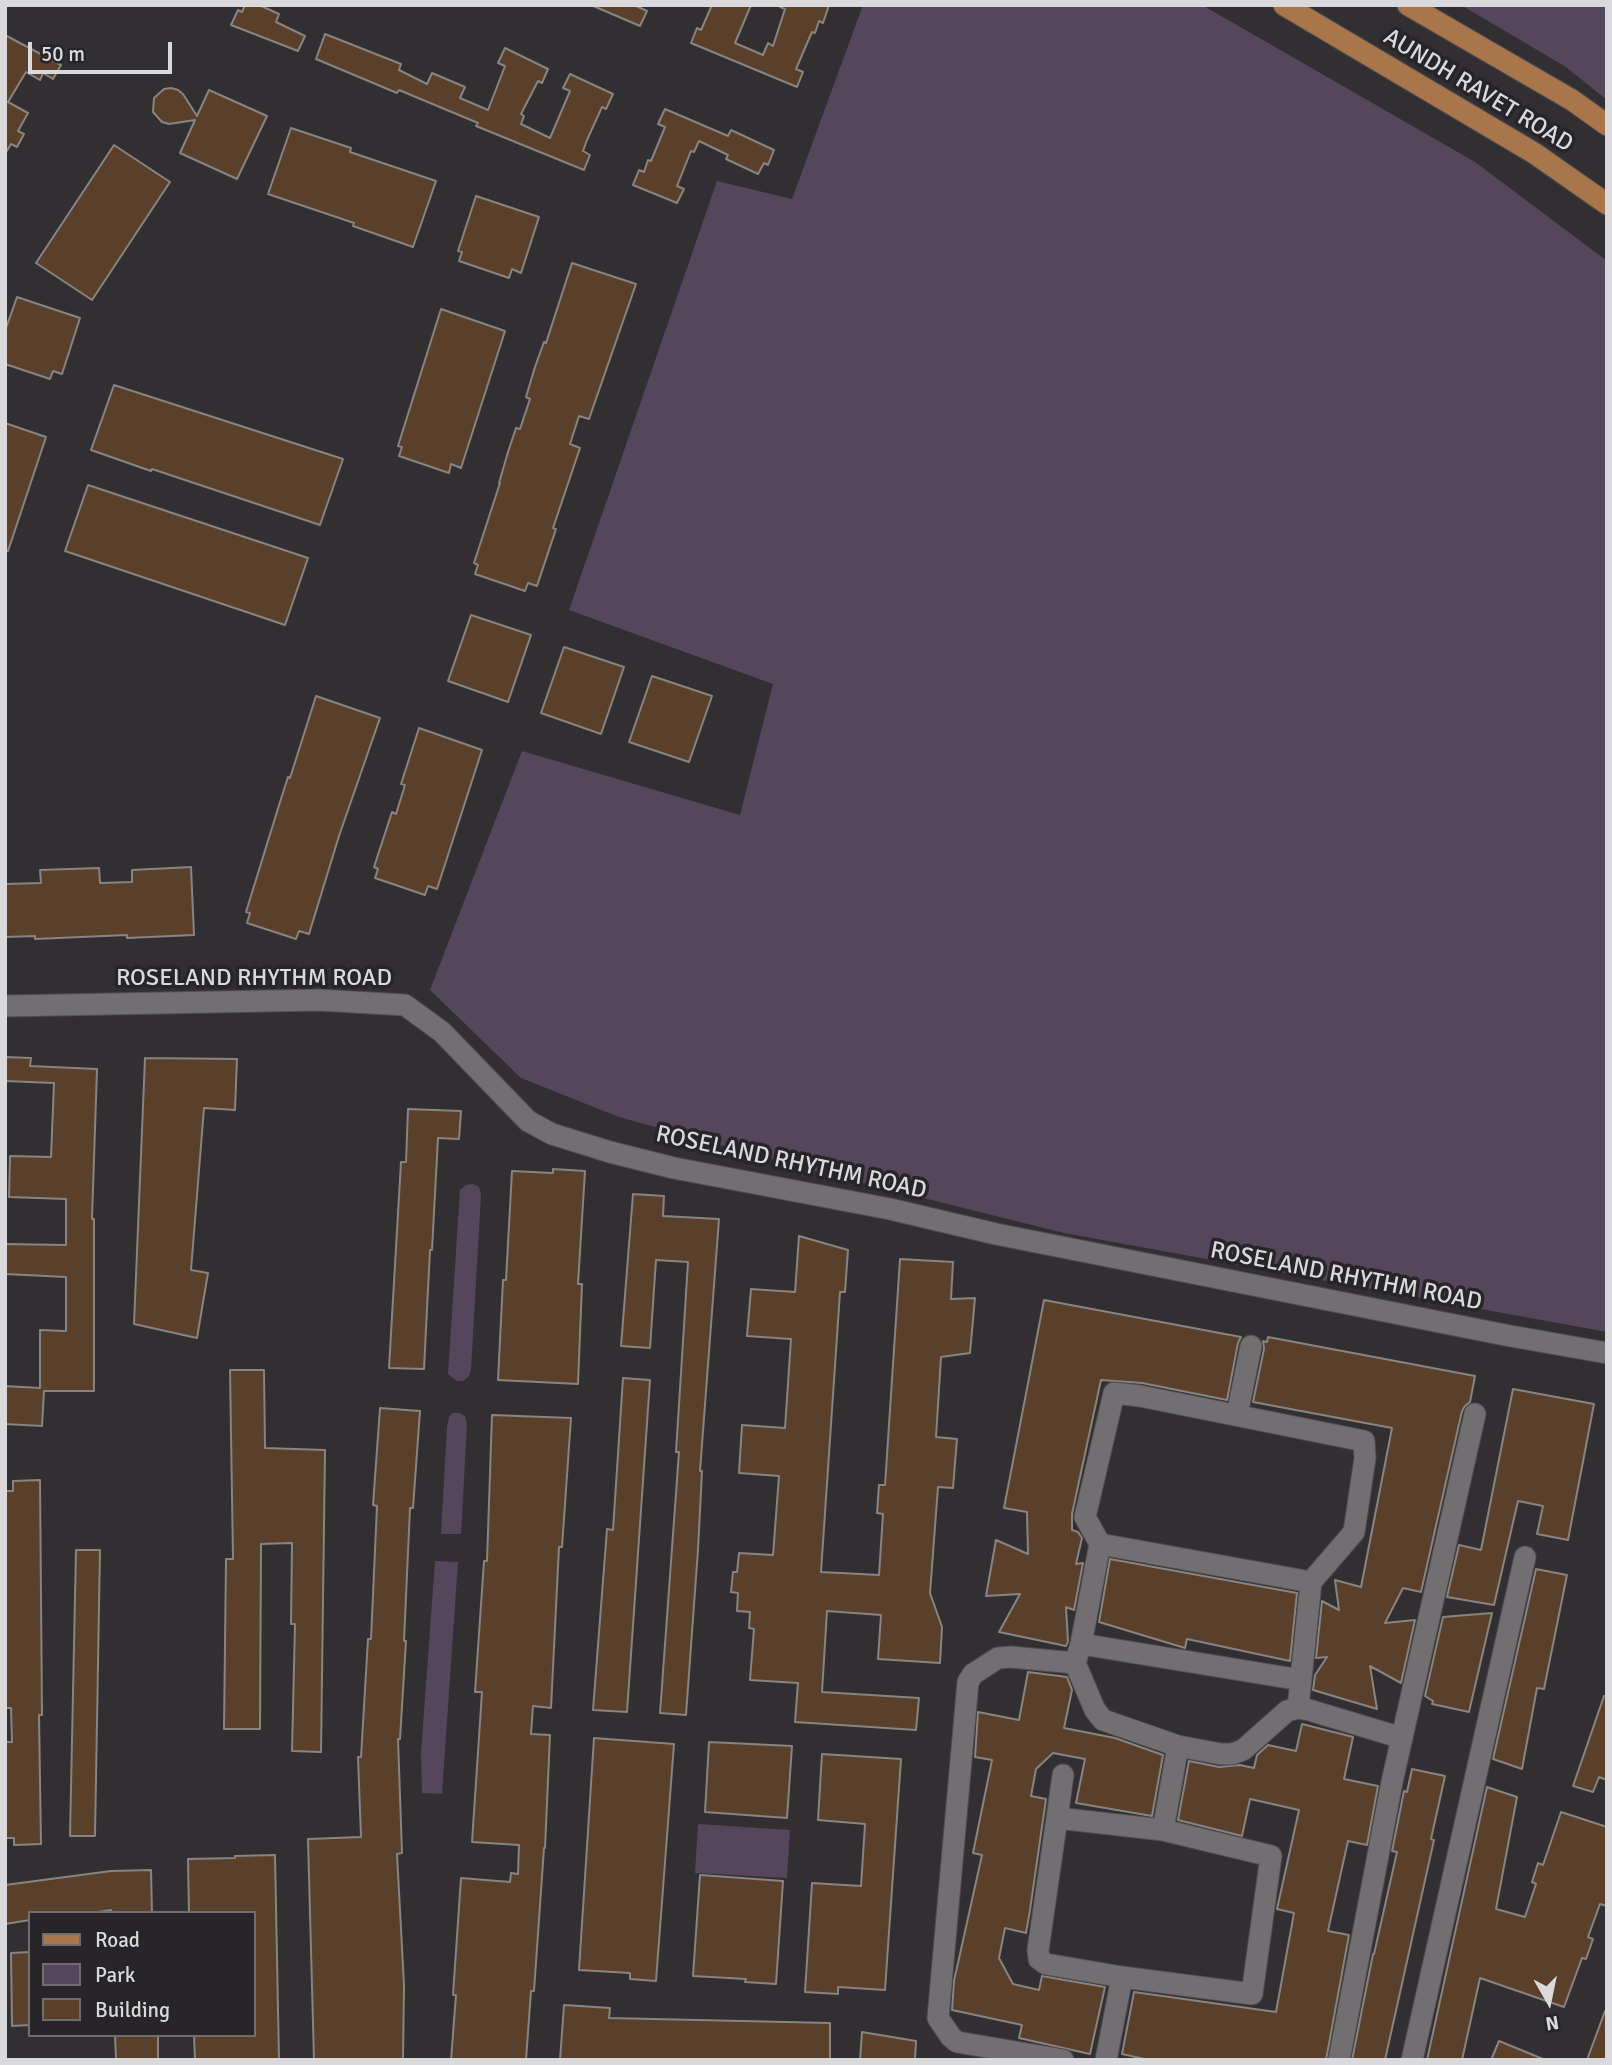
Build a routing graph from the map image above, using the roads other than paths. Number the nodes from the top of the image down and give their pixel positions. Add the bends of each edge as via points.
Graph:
1 (1284, 5) edge
2 (1408, 5) edge
3 (1607, 125) edge
4 (1607, 204) edge
5 (5, 1006) edge
6 (1251, 1346) dead end
7 (1607, 1353) edge
8 (1237, 1415) junction
9 (1475, 1415) dead end
10 (1101, 1544) junction
11 (1525, 1557) dead end
12 (1311, 1582) junction
13 (1078, 1654) junction
14 (1301, 1680) junction
15 (1298, 1708) junction
16 (1402, 1738) junction
17 (1178, 1746) junction
18 (1063, 1775) dead end
19 (1057, 1818) junction
20 (1163, 1830) junction
21 (1122, 1977) junction
22 (1063, 2060) edge
23 (1106, 2060) edge
24 (1339, 2060) edge
25 (1412, 2060) edge

1 - 4 main road, AUNDH RAVET ROAD via 1534,153
2 - 3 main road, AUNDH RAVET ROAD
5 - 7 street, ROSELAND RHYTHM ROAD via 319,1000 405,1005 442,1032 528,1121 552,1134 610,1152 996,1234
6 - 8 street
8 - 10 street via 1114,1393 1085,1517
8 - 12 street via 1364,1441 1354,1532
9 - 16 street
10 - 12 street
10 - 13 street
11 - 25 street
12 - 14 street
13 - 14 street
13 - 17 street via 1095,1710 1103,1720
13 - 22 street via 998,1658 972,1674 968,1682 938,2018 957,2042
14 - 15 street
15 - 16 street
15 - 17 street via 1232,1754
16 - 24 street
17 - 20 street
18 - 19 street
19 - 20 street
19 - 21 street via 1039,1959
20 - 21 street via 1270,1856 1252,1994
21 - 23 street

